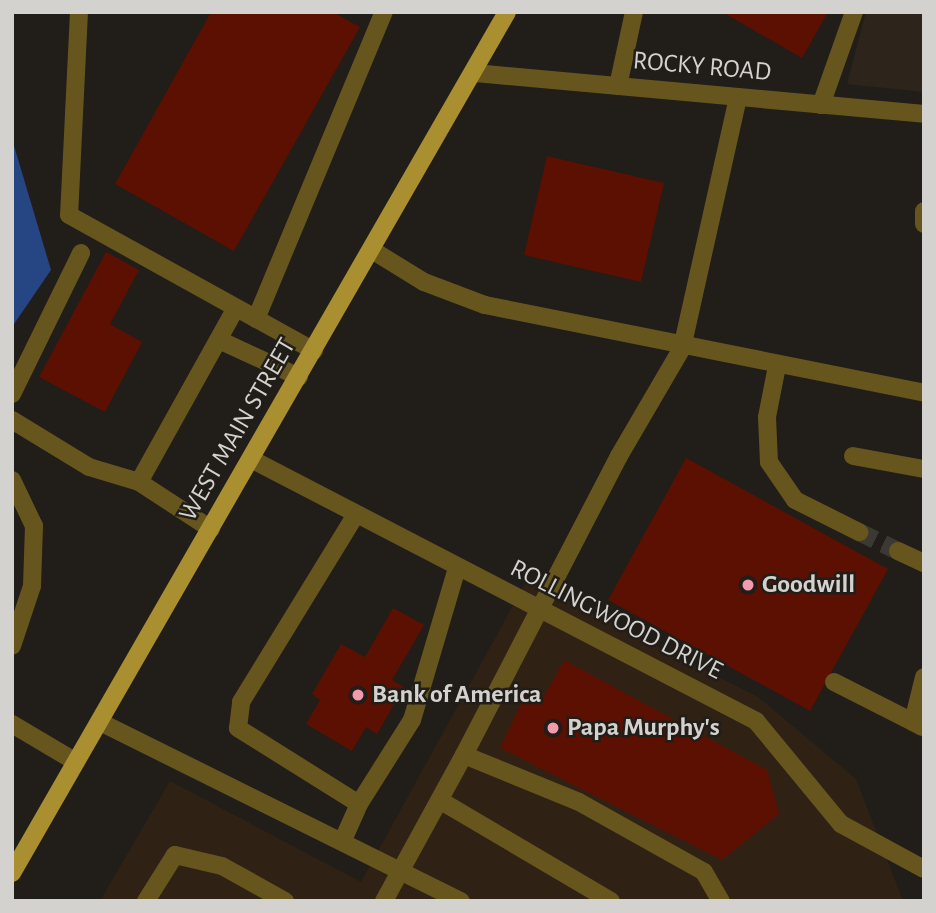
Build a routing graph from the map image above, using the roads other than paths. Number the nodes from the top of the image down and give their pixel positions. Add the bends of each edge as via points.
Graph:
1 (79, 12) edge
2 (384, 12) edge
3 (507, 12) edge
4 (634, 12) edge
5 (854, 12) edge
6 (475, 73) junction
7 (618, 86) junction
8 (738, 97) junction
9 (821, 105) junction
10 (924, 114) edge
11 (924, 211) edge
12 (924, 224) edge
13 (372, 250) junction
14 (81, 253) dead end
15 (236, 308) junction
16 (256, 319) junction
17 (219, 340) junction
18 (682, 348) junction
19 (314, 351) junction
20 (777, 366) junction
21 (299, 377) junction
22 (924, 393) edge
23 (12, 394) edge
24 (12, 420) edge
25 (853, 456) dead end
26 (251, 459) junction
27 (924, 469) edge
28 (12, 480) edge
29 (139, 482) junction
30 (356, 514) junction
31 (211, 529) junction
32 (859, 532) tunnel mouth
33 (898, 551) tunnel mouth
34 (924, 563) edge
35 (457, 568) junction
36 (540, 610) junction
37 (12, 646) edge
38 (924, 677) edge
39 (834, 682) dead end
40 (100, 722) junction
41 (12, 724) edge
42 (919, 725) edge
43 (464, 755) junction
44 (76, 762) junction
45 (441, 801) junction
46 (359, 804) junction
47 (343, 840) junction
48 (401, 868) junction
49 (924, 869) edge
50 (12, 873) edge
51 (146, 901) edge
52 (285, 901) edge
53 (384, 901) edge
54 (461, 901) edge
55 (611, 901) edge
56 (721, 901) edge

1 - 15 street via 69,215
2 - 16 street
3 - 6 main road, WEST MAIN STREET
4 - 7 street
5 - 9 street
6 - 7 street, ROCKY ROAD
6 - 13 main road, WEST MAIN STREET
7 - 8 street, ROCKY ROAD
8 - 9 street, ROCKY ROAD
8 - 18 street
9 - 10 street, ROCKY ROAD
11 - 12 street
13 - 18 street via 424,282 485,305
13 - 19 main road, WEST MAIN STREET
14 - 23 street
15 - 16 street
15 - 17 street
16 - 19 street
17 - 21 street
17 - 29 street
18 - 20 street
18 - 36 street
19 - 21 main road, WEST MAIN STREET
20 - 22 street
20 - 32 street via 767,417 769,462 795,500
21 - 26 main road, WEST MAIN STREET
24 - 29 street via 89,467
25 - 27 street
26 - 30 street, ROLLINGWOOD DRIVE
26 - 31 main road, WEST MAIN STREET
28 - 37 street via 34,526 32,586
29 - 31 street
30 - 35 street, ROLLINGWOOD DRIVE
30 - 46 street via 241,702 238,728
31 - 40 main road, WEST MAIN STREET
33 - 34 street
35 - 36 street, ROLLINGWOOD DRIVE
35 - 46 street via 424,690
36 - 43 street
36 - 49 street, ROLLINGWOOD DRIVE via 756,722 841,824
38 - 42 street
39 - 42 street
40 - 44 main road, WEST MAIN STREET
40 - 47 street
41 - 44 street
43 - 45 street
43 - 56 street via 579,802 692,866
44 - 50 main road, WEST MAIN STREET
45 - 48 street
45 - 55 street
46 - 47 street
47 - 48 street
48 - 53 street
48 - 54 street
51 - 52 street via 175,855 222,866

